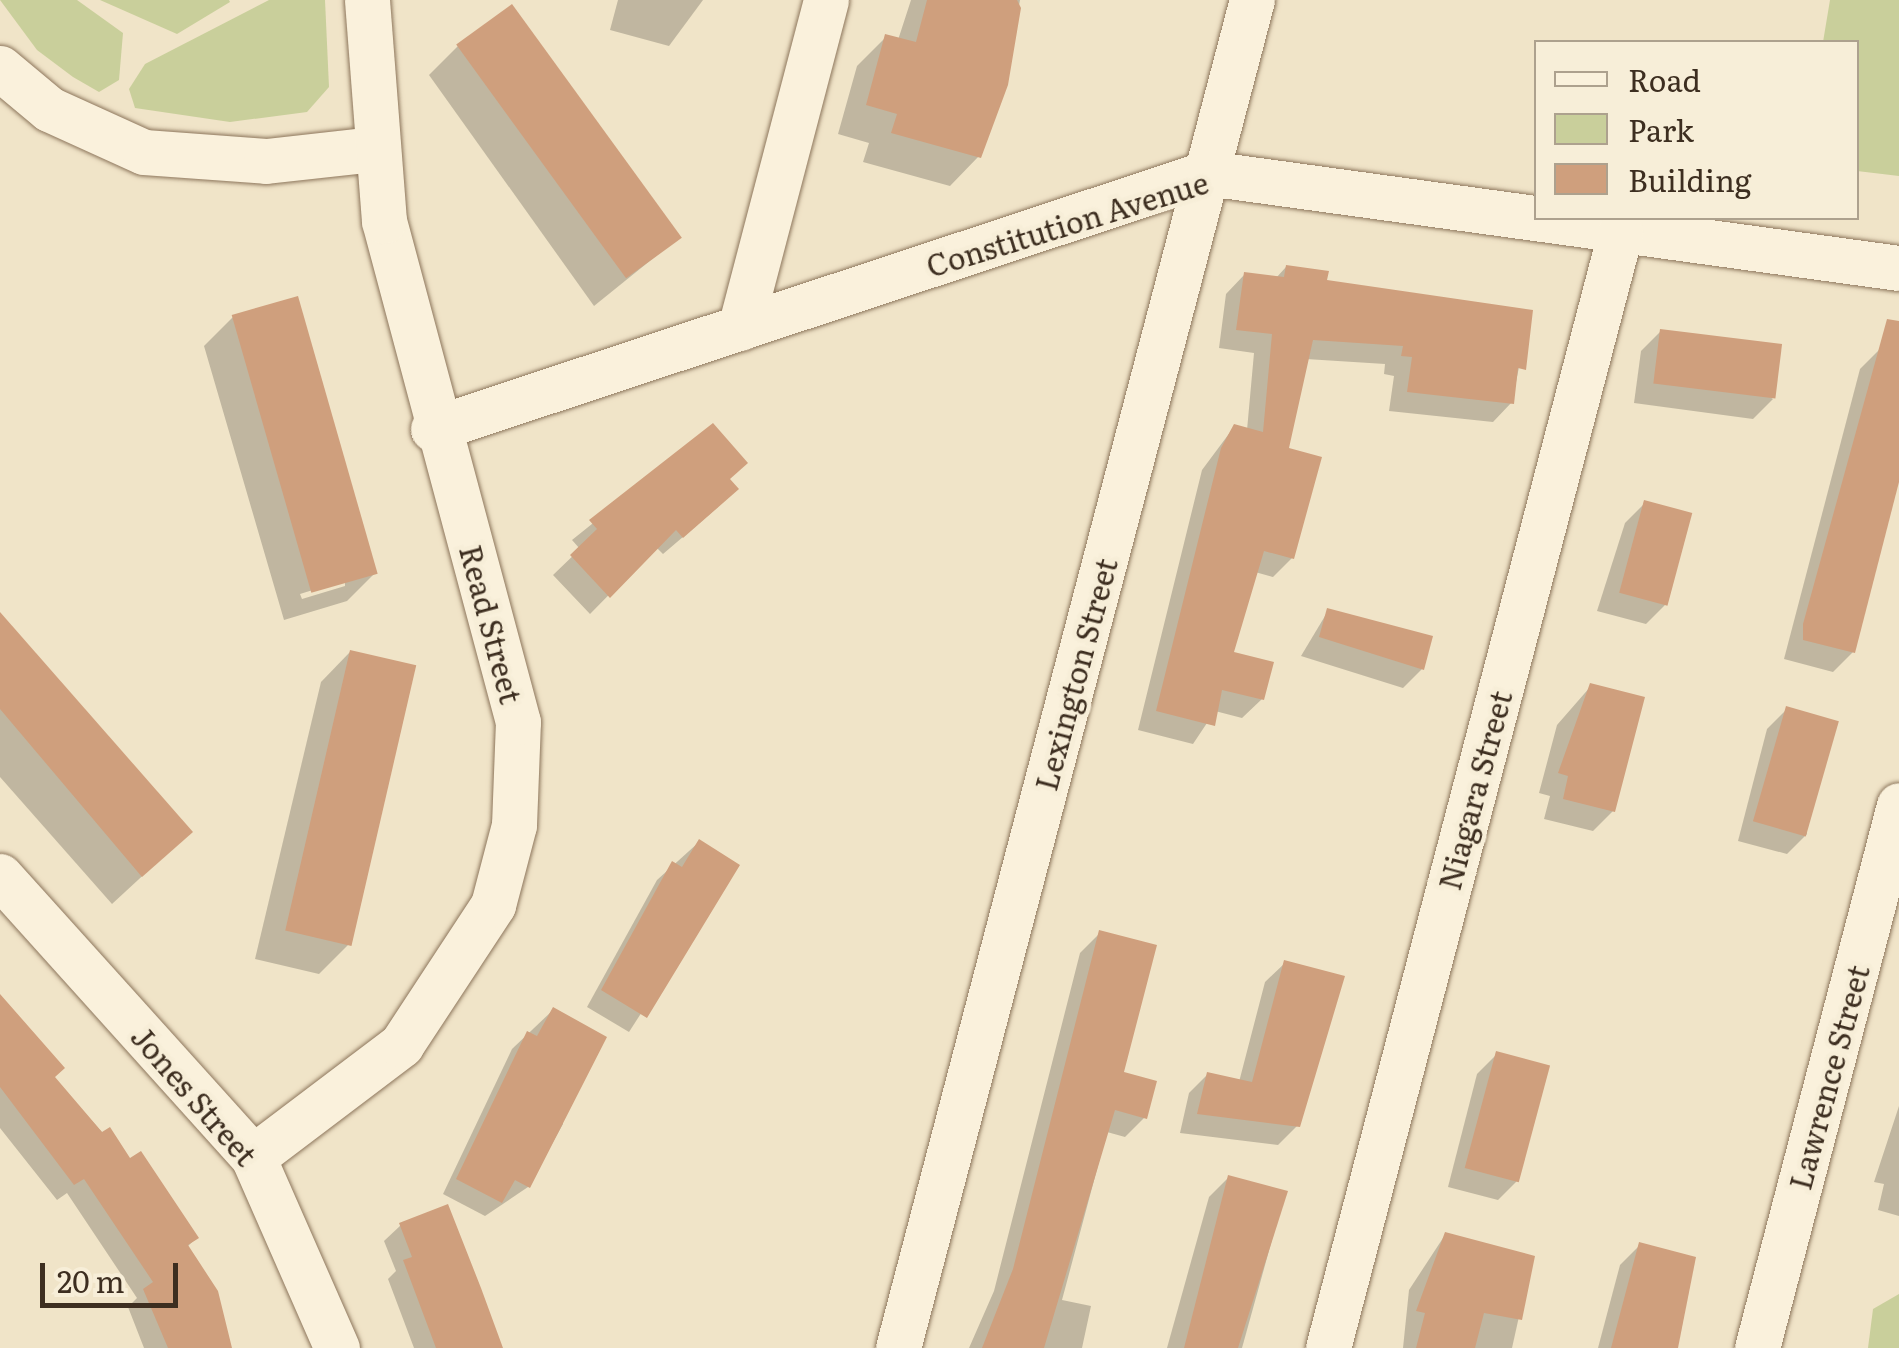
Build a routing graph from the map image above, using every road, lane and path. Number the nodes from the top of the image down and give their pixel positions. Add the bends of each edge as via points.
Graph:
1 (366, 0) edge
2 (826, 0) edge
3 (1252, 0) edge
4 (0, 68) edge
5 (375, 150) junction
6 (1207, 173) junction
7 (1620, 233) junction
8 (1899, 268) edge
9 (740, 328) junction
10 (434, 429) junction
11 (1899, 805) edge
12 (0, 876) edge
13 (253, 1156) junction
14 (338, 1348) edge
15 (898, 1348) edge
16 (1328, 1348) edge
17 (1757, 1348) edge

1 - 5 street, Read Street
2 - 9 street
3 - 6 street, Lexington Street
4 - 5 street via 49,109 144,152 266,161
5 - 10 street, Read Street
6 - 7 street, Constitution Avenue
6 - 9 street, Constitution Avenue
6 - 15 street, Lexington Street
7 - 8 street, Constitution Avenue
7 - 16 street, Niagara Street
9 - 10 street, Constitution Avenue
10 - 13 street, Read Street via 518,722 514,825 493,904 401,1045
11 - 17 street, Lawrence Street
12 - 13 street, Jones Street
13 - 14 street, Jones Street

